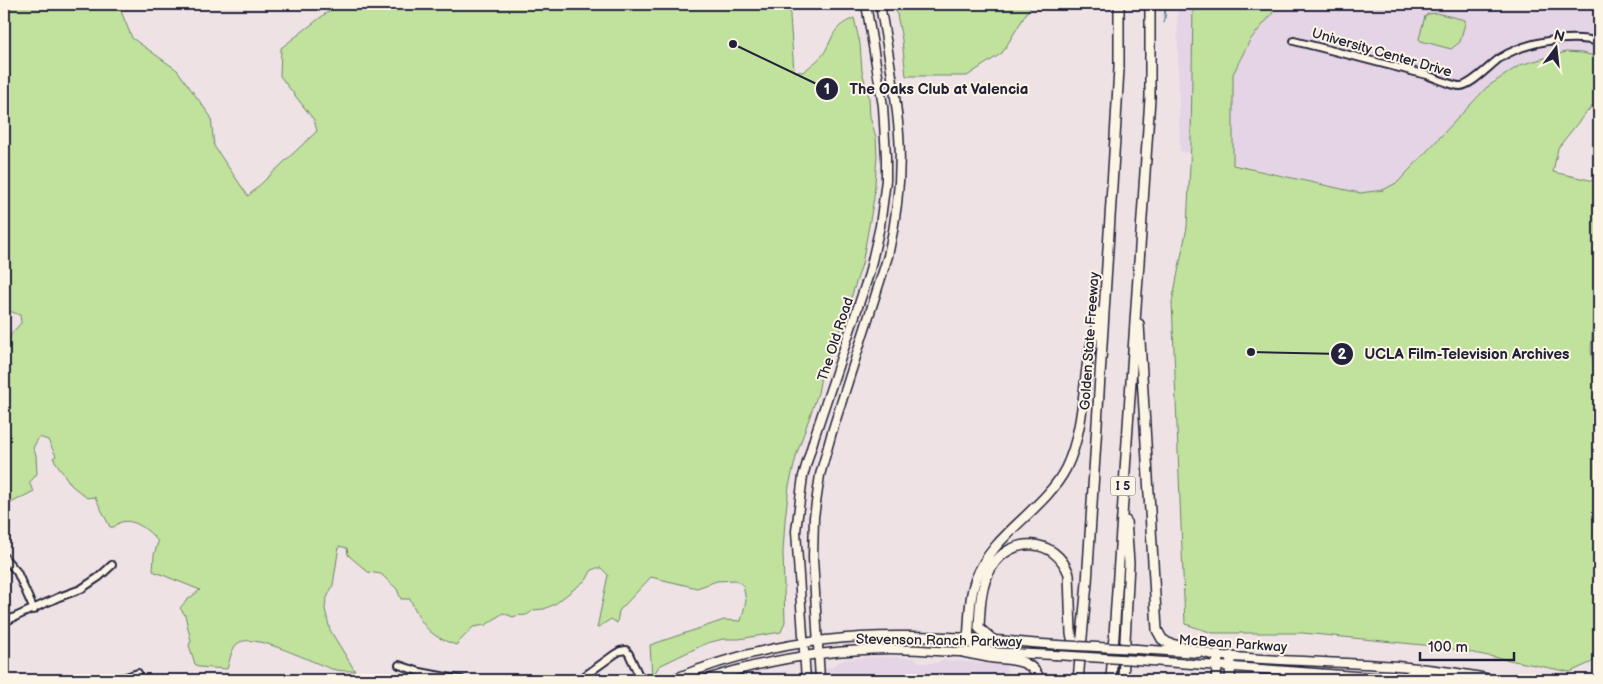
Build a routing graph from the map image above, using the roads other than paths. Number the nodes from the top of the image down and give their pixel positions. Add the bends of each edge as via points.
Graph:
1 (866, 4) edge
2 (880, 4) edge
3 (1119, 4) edge
4 (1150, 4) edge
5 (1294, 41) dead end
6 (1599, 42) edge
7 (1106, 290) junction
8 (1137, 292) junction
9 (1123, 492) junction
10 (4, 557) edge
11 (112, 564) dead end
12 (34, 610) junction
13 (4, 622) edge
14 (968, 639) junction
15 (993, 640) junction
16 (817, 641) junction
17 (803, 643) junction
18 (963, 652) junction
19 (994, 652) junction
20 (818, 654) junction
21 (1056, 655) joint
22 (1214, 655) junction
23 (804, 656) junction
24 (1231, 656) junction
25 (399, 664) dead end
26 (1079, 664) junction
27 (1217, 665) junction
28 (1231, 666) junction
29 (1440, 671) junction
30 (138, 673) dead end
31 (117, 680) edge
32 (462, 680) edge
33 (579, 680) edge
34 (640, 680) edge
35 (671, 680) edge
36 (705, 680) edge
37 (806, 680) edge
38 (820, 680) edge
39 (1040, 680) edge
40 (1078, 680) edge
41 (1111, 680) edge
42 (1123, 680) edge
43 (1216, 680) edge
44 (1230, 680) edge
45 (1406, 680) edge
46 (1496, 680) edge

1 - 17 main road, The Old Road via 885,130 884,204 869,274 803,476 796,531
2 - 16 main road, The Old Road via 899,135 900,180 893,233 881,283 820,476 814,516 813,558
3 - 7 highway, Golden State Freeway / I 5
4 - 8 highway, I 5 via 1150,98
5 - 6 street, University Center Drive via 1458,86 1467,84 1500,58 1519,50 1560,39
7 - 14 highway via 1089,357 1078,431 1070,460 1047,496 992,552 980,569 972,595
7 - 26 highway, Golden State Freeway / I 5
8 - 9 highway, I 5
8 - 22 highway via 1157,630 1168,643
9 - 41 highway, I 5
9 - 42 highway via 1129,563
10 - 12 street via 17,572
11 - 12 street via 81,589
12 - 13 street
14 - 15 main road, McBean Parkway
14 - 16 main road, Stevenson Ranch Parkway via 890,636
14 - 19 highway via 972,645
15 - 22 main road, McBean Parkway, bridge
15 - 26 highway via 979,628 982,592 987,576 998,559 1014,547 1043,546 1067,566 1071,634
16 - 17 main road, Stevenson Ranch Parkway
16 - 20 main road, The Old Road
17 - 23 main road, The Old Road
17 - 35 main road, Stevenson Ranch Parkway via 754,652
18 - 19 main road, Stevenson Ranch Parkway
18 - 20 main road, Stevenson Ranch Parkway via 889,650
18 - 39 highway via 1019,660 1030,666
19 - 21 main road, Stevenson Ranch Parkway
20 - 23 main road, Stevenson Ranch Parkway
20 - 38 main road, The Old Road
21 - 27 main road, McBean Parkway, bridge
22 - 24 main road, McBean Parkway
22 - 27 highway
23 - 36 main road, Stevenson Ranch Parkway
23 - 37 main road, The Old Road
24 - 28 highway
24 - 29 main road, McBean Parkway via 1408,666
25 - 32 street via 420,672
26 - 40 highway, Golden State Freeway / I 5
27 - 28 main road, McBean Parkway
27 - 43 highway
28 - 44 highway
28 - 45 main road, McBean Parkway
29 - 45 main road via 1419,672
29 - 46 main road, McBean Parkway
30 - 31 street
33 - 34 street via 615,654 626,650

